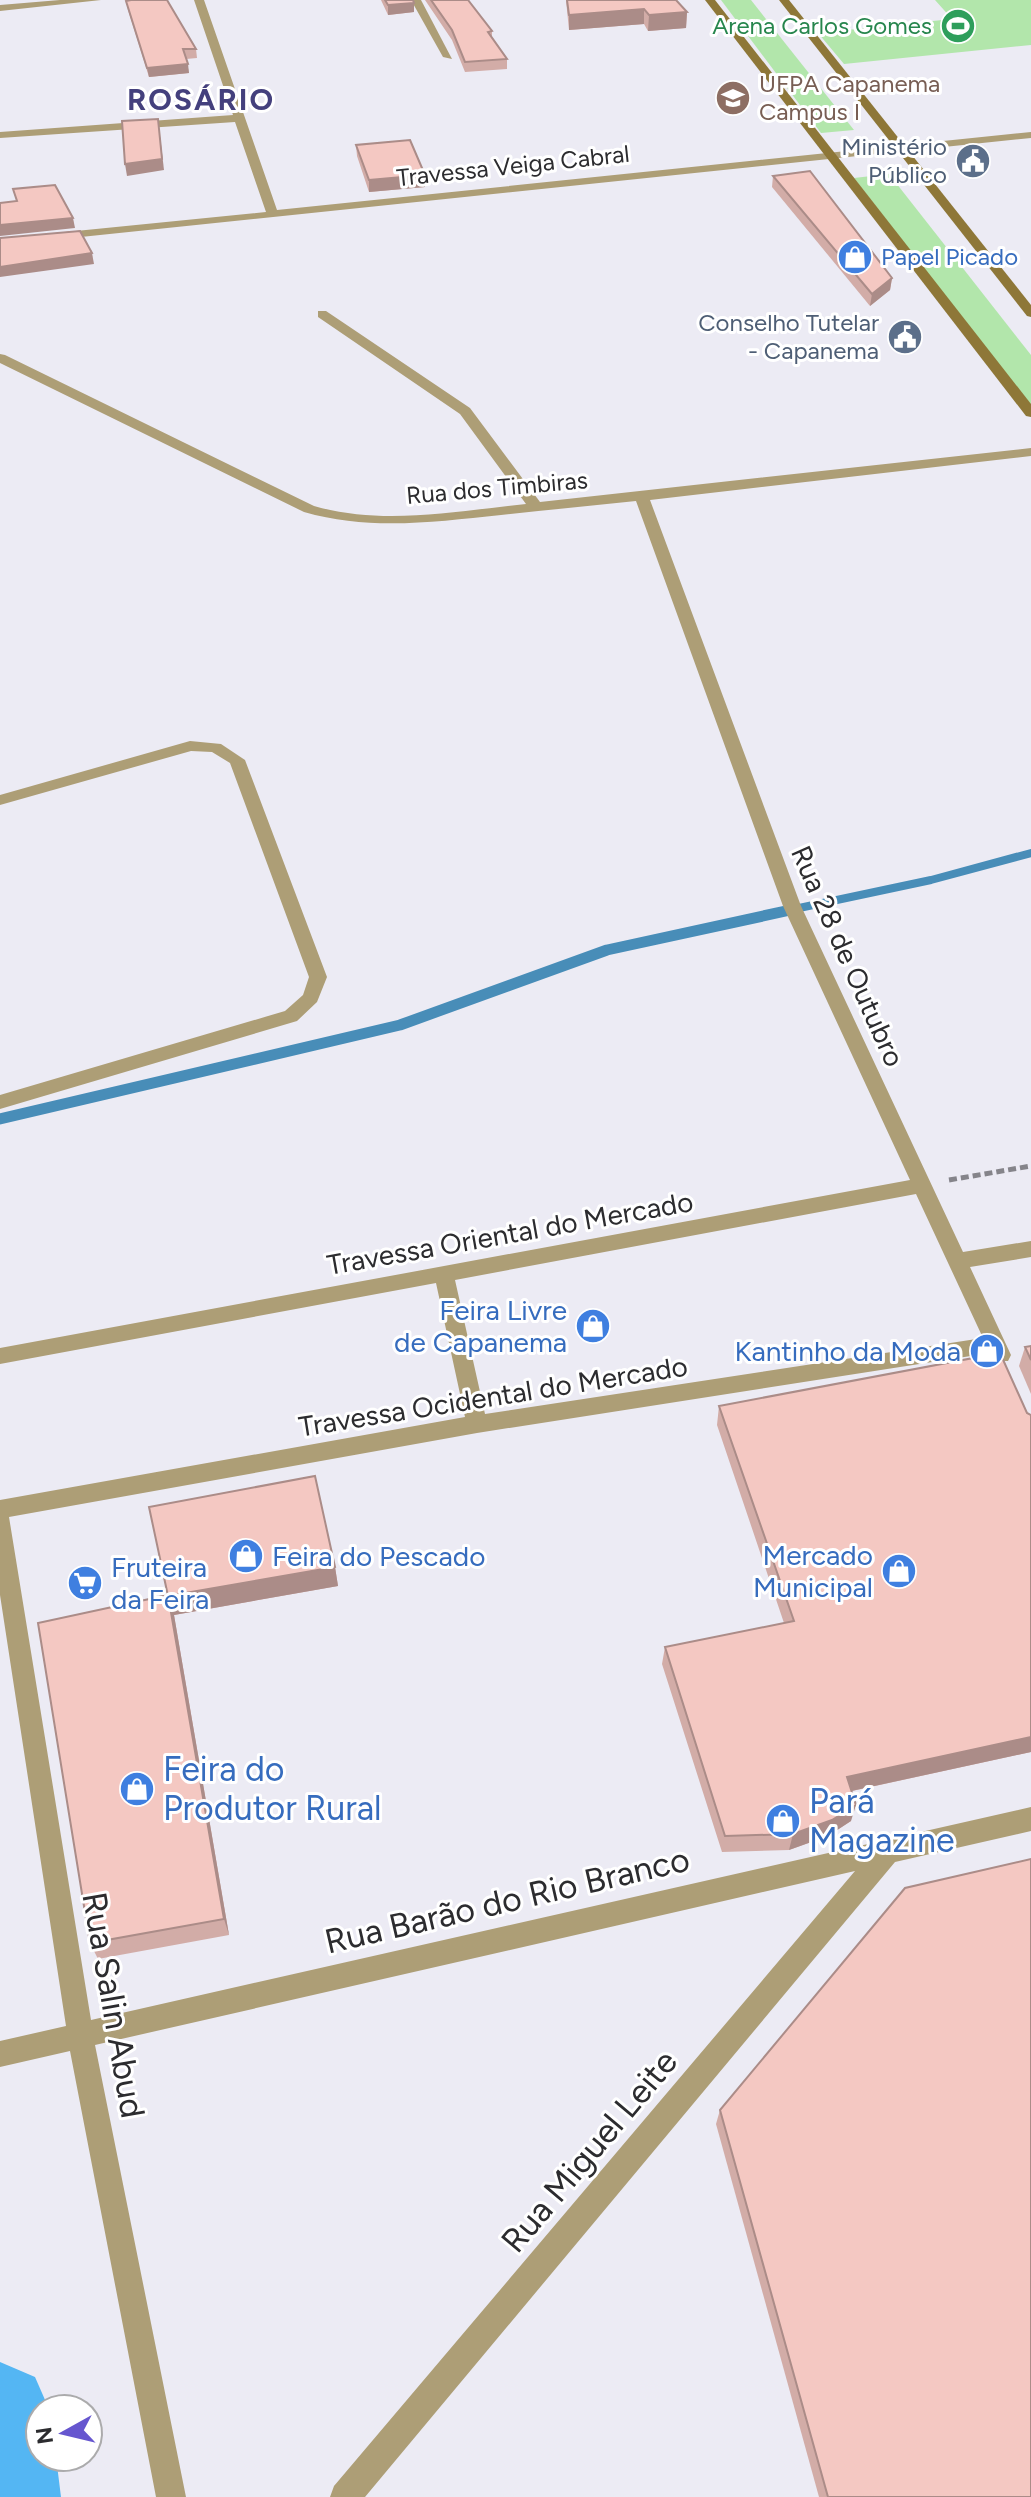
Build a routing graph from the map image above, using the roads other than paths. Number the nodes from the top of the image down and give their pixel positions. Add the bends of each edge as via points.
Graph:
1 (96, 0) edge
2 (199, 0) edge
3 (416, 0) edge
4 (710, 0) edge
5 (784, 0) edge
6 (0, 8) edge
7 (448, 57) dead end
8 (239, 118) junction
9 (0, 135) edge
10 (1031, 135) edge
11 (904, 148) junction
12 (829, 156) junction
13 (272, 213) junction
14 (44, 238) edge
15 (1031, 313) edge
16 (322, 314) dead end
17 (0, 358) edge
18 (1031, 413) edge
19 (1031, 452) edge
20 (642, 498) junction
21 (536, 507) junction
22 (0, 800) edge
23 (0, 1102) edge
24 (924, 1185) junction
25 (1031, 1249) edge
26 (959, 1261) junction
27 (444, 1274) junction
28 (996, 1344) junction
29 (0, 1356) edge
30 (1008, 1371) edge
31 (477, 1424) junction
32 (0, 1509) edge
33 (0, 1522) edge
34 (1031, 1819) edge
35 (889, 1850) junction
36 (80, 2034) junction
37 (0, 2054) edge
38 (171, 2497) edge
39 (345, 2497) edge

1 - 6 street
2 - 8 street
3 - 7 street
4 - 12 street
5 - 11 street
8 - 9 street
8 - 13 street
10 - 11 street, Travessa Veiga Cabral
11 - 12 street, Travessa Veiga Cabral
11 - 15 street
12 - 13 street, Travessa Veiga Cabral
12 - 18 street
13 - 14 street, Travessa Veiga Cabral
16 - 21 street via 465,411
17 - 21 street, Rua dos Timbiras via 326,516 386,519
19 - 20 street, Rua dos Timbiras
20 - 21 street, Rua dos Timbiras
20 - 24 street, Rua 28 de Outubro via 792,906
22 - 23 street via 190,746 215,747 237,760 318,977 311,998 291,1016
24 - 26 street, Rua 28 de Outubro
24 - 27 street, Travessa Oriental do Mercado
25 - 26 street
26 - 28 street, Rua 28 de Outubro
27 - 29 street, Travessa Oriental do Mercado
27 - 31 street
28 - 30 street, Rua 28 de Outubro
28 - 31 street, Travessa Ocidental do Mercado
31 - 32 street, Travessa Ocidental do Mercado
33 - 36 street, Rua Salin Abud
34 - 35 street, Rua Barão do Rio Branco
35 - 36 street, Rua Barão do Rio Branco
35 - 39 street, Rua Miguel Leite
36 - 37 street, Rua Barão do Rio Branco
36 - 38 street, Rua Salin Abud

